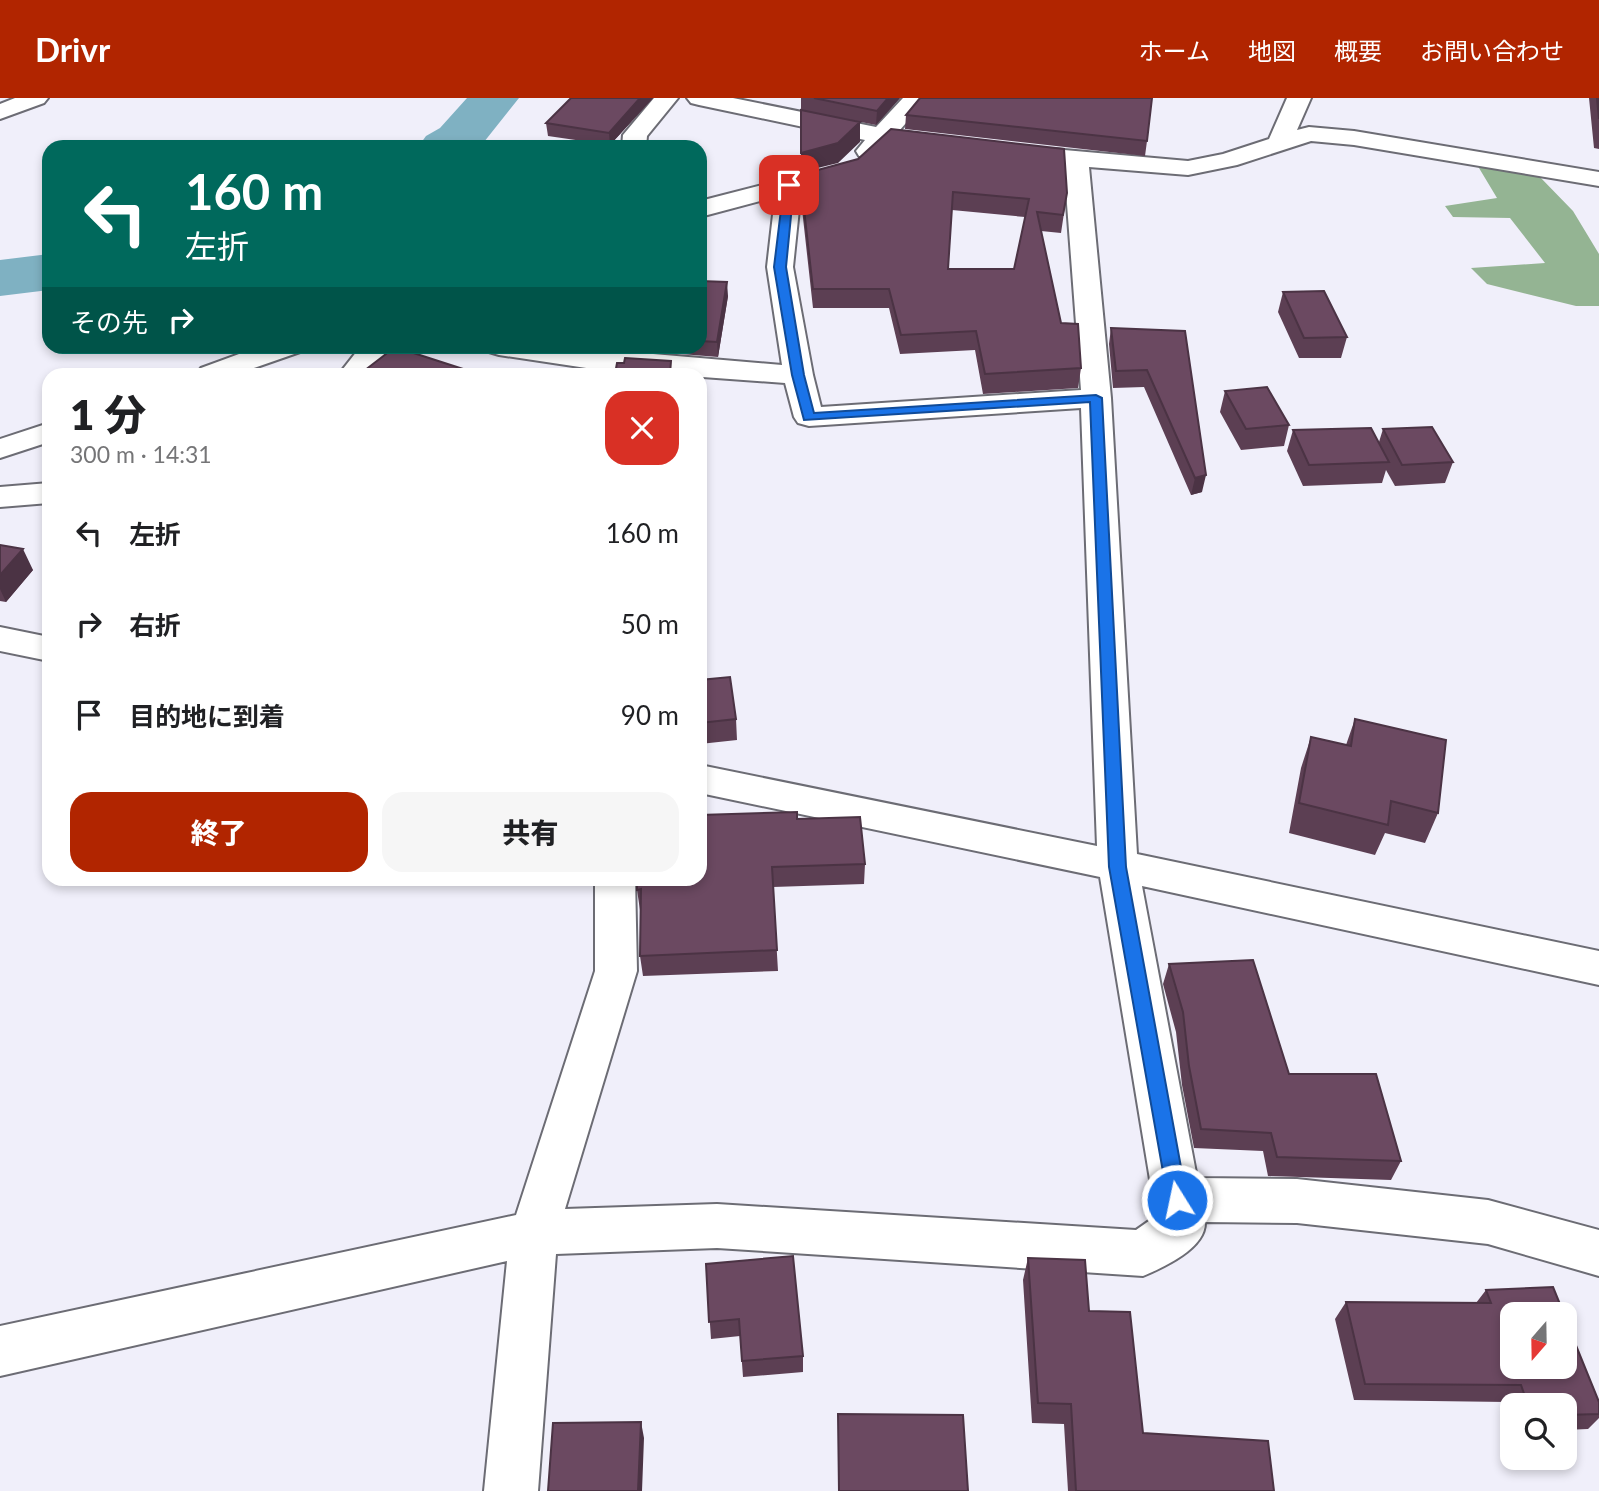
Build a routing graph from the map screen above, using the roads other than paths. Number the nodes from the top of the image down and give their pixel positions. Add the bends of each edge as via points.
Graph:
1 (36, 98) edge
2 (666, 98) edge
3 (699, 98) edge
4 (916, 98) edge
5 (1299, 98) edge
6 (0, 112) edge
7 (883, 136) junction
8 (635, 140) edge
9 (1280, 142) junction
10 (952, 145) edge
11 (1035, 154) edge
12 (1076, 159) junction
13 (1599, 179) edge
14 (789, 185) junction
15 (707, 207) edge
16 (267, 354) edge
17 (370, 354) edge
18 (553, 354) edge
19 (593, 360) edge
20 (228, 368) edge
21 (358, 368) edge
22 (702, 368) edge
23 (707, 368) edge
24 (798, 375) junction
25 (1096, 398) junction
26 (42, 434) edge
27 (0, 449) edge
28 (42, 494) edge
29 (0, 497) edge
30 (0, 639) edge
31 (42, 648) edge
32 (707, 780) edge
33 (1118, 867) junction
34 (615, 886) edge
35 (1599, 968) edge
36 (1177, 1200) junction
37 (534, 1233) junction
38 (1599, 1253) edge
39 (0, 1351) edge
40 (511, 1491) edge

1 - 6 street
2 - 8 street
3 - 7 street
4 - 7 street
5 - 9 street
7 - 10 street
7 - 14 street via 842,171
9 - 12 street via 1188,169
9 - 13 street via 1309,134 1354,138
11 - 12 street
12 - 25 street
14 - 15 street
14 - 24 street via 780,267
16 - 20 street
17 - 21 street
18 - 19 street
19 - 22 street
23 - 24 street
24 - 25 street via 809,417
25 - 33 street
26 - 27 street
28 - 29 street
30 - 31 street
32 - 33 street
33 - 35 street
33 - 36 street
34 - 37 street via 616,971
36 - 37 street via 1182,1226 1143,1253 717,1226
36 - 38 street via 1297,1201 1488,1222
37 - 39 street
37 - 40 street

